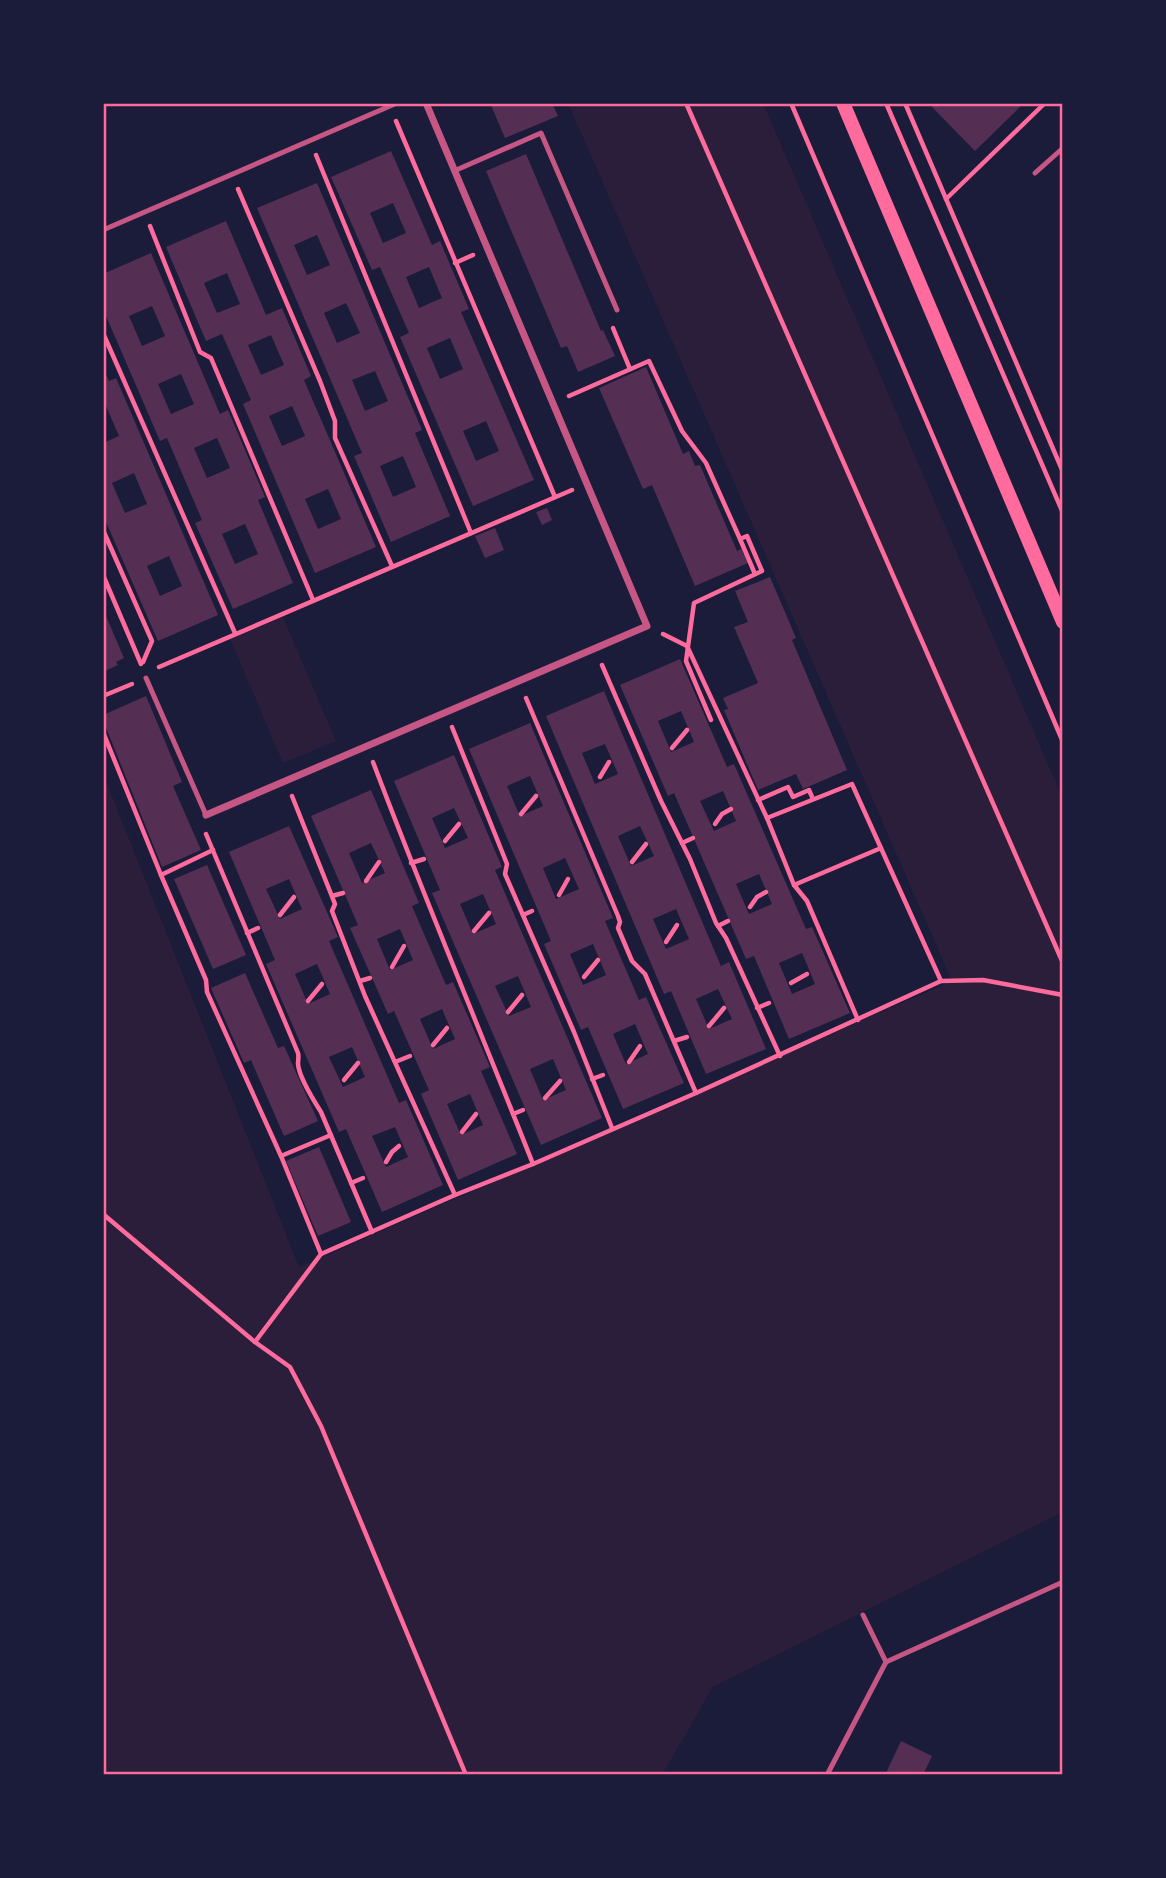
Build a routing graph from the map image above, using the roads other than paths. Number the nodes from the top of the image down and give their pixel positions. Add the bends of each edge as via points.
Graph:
1 (397, 103) edge
2 (426, 103) edge
3 (843, 103) edge
4 (1063, 148) edge
5 (454, 171) junction
6 (1035, 173) dead end
7 (103, 230) edge
8 (617, 310) dead end
9 (1063, 622) edge
10 (146, 678) dead end
11 (206, 816) joint
12 (1063, 1582) edge
13 (863, 1615) dead end
14 (886, 1662) junction
15 (827, 1775) edge

1 - 7 lane
2 - 5 street
3 - 9 main road
4 - 6 lane
5 - 8 lane via 541,133
5 - 11 street via 647,626
10 - 11 lane
12 - 14 lane
13 - 14 lane
14 - 15 lane

